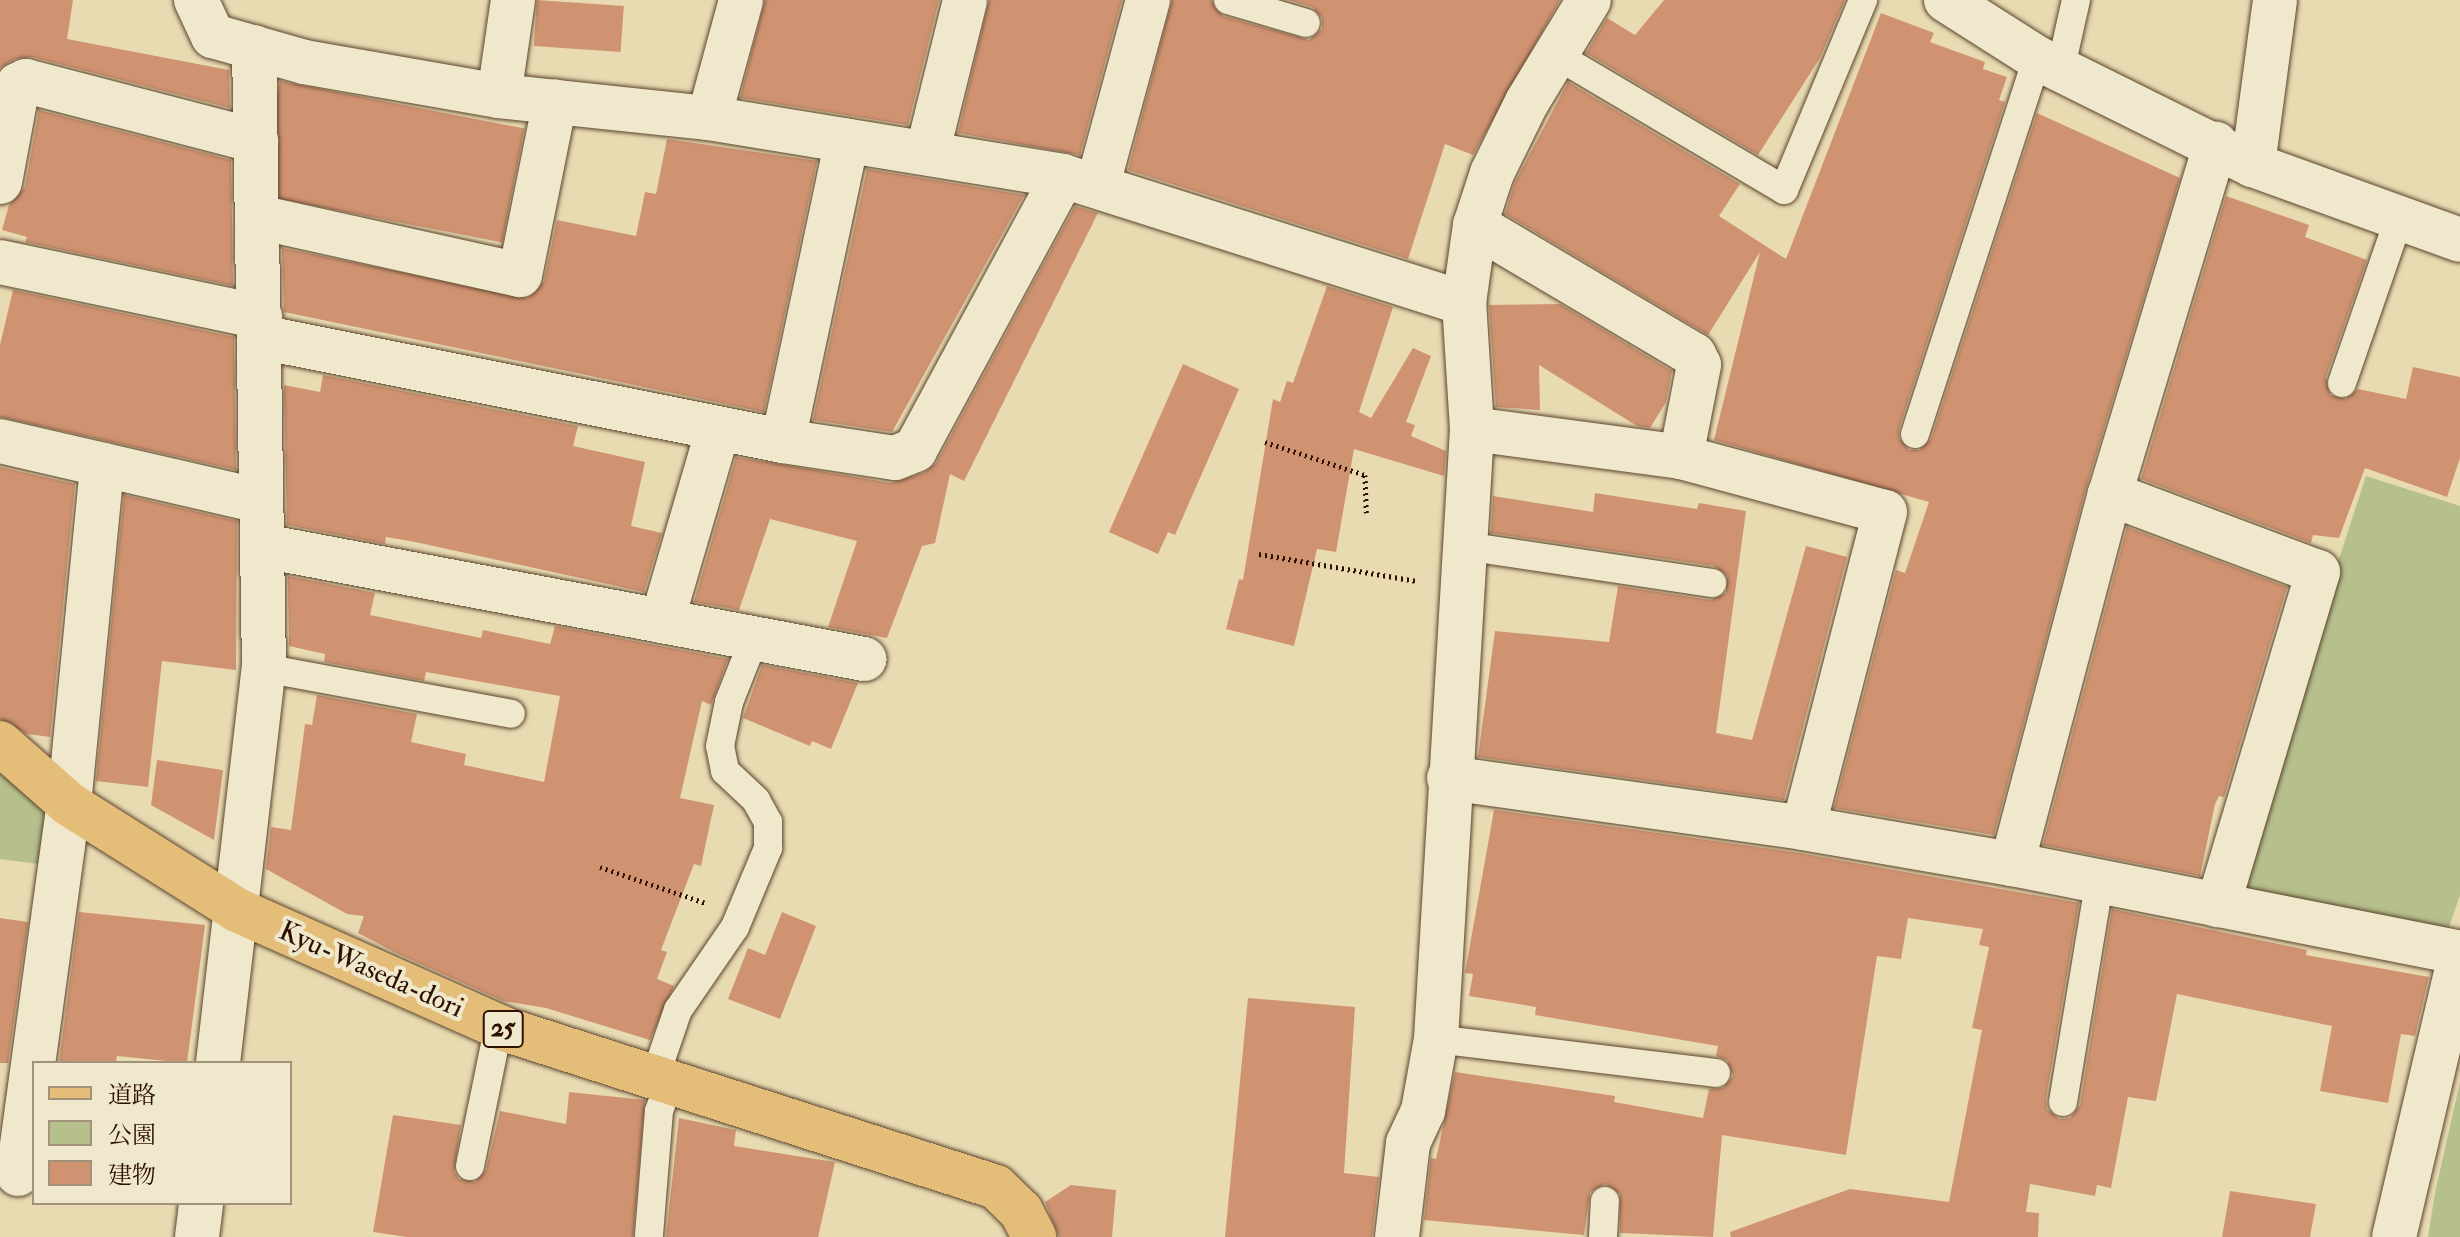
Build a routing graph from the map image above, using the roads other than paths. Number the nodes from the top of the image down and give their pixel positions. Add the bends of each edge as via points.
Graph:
1 (196, 0) edge
2 (513, 0) edge
3 (741, 0) edge
4 (965, 0) edge
5 (1148, 0) edge
6 (1228, 0) edge
7 (1589, 0) edge
8 (1863, 0) edge
9 (1946, 0) edge
10 (2076, 0) edge
11 (2275, 0) edge
12 (1306, 23) dead end
13 (254, 47) junction
14 (1556, 55) junction
15 (2049, 62) junction
16 (499, 96) junction
17 (555, 102) junction
18 (709, 118) junction
19 (256, 141) junction
20 (847, 141) junction
21 (2216, 144) junction
22 (928, 150) junction
23 (2253, 165) junction
24 (1080, 180) junction
25 (0, 182) edge
26 (258, 217) junction
27 (2399, 218) junction
28 (1475, 225) junction
29 (2460, 240) edge
30 (0, 262) edge
31 (1464, 303) junction
32 (260, 327) junction
33 (2342, 383) dead end
34 (718, 429) junction
35 (1472, 429) junction
36 (1915, 434) dead end
37 (0, 441) edge
38 (783, 441) junction
39 (1681, 457) junction
40 (102, 465) junction
41 (2110, 494) junction
42 (259, 501) junction
43 (263, 546) junction
44 (1464, 546) junction
45 (1712, 583) dead end
46 (662, 621) junction
47 (754, 639) junction
48 (864, 659) dead end
49 (264, 668) junction
50 (511, 714) dead end
51 (0, 743) edge
52 (1449, 778) junction
53 (69, 804) junction
54 (1803, 828) junction
55 (2012, 864) junction
56 (2100, 879) junction
57 (2218, 905) junction
58 (237, 910) junction
59 (2460, 955) edge
60 (504, 1029) junction
61 (1436, 1039) junction
62 (33, 1061) edge
63 (218, 1061) edge
64 (32, 1067) edge
65 (1716, 1073) dead end
66 (662, 1079) junction
67 (2063, 1102) dead end
68 (470, 1166) dead end
69 (17, 1174) edge
70 (1605, 1201) dead end
71 (201, 1205) edge
72 (649, 1235) dead end
73 (197, 1237) edge
74 (1034, 1237) edge
75 (1397, 1237) edge
76 (1603, 1237) edge
77 (2394, 1237) edge

1 - 13 street via 213,36
2 - 16 street
3 - 18 street
4 - 22 street
5 - 24 street
6 - 12 lane
7 - 14 street
8 - 14 lane via 1784,190
9 - 15 street
10 - 15 lane
11 - 23 street
13 - 16 street via 304,62
13 - 19 street
14 - 28 street via 1492,173
15 - 21 street
15 - 36 lane
16 - 17 street
17 - 18 street
17 - 26 street via 520,275 509,277
18 - 20 street
19 - 25 street via 26,81 18,85
19 - 26 street
20 - 22 street
20 - 38 street
21 - 23 street
21 - 41 street
22 - 24 street
23 - 27 street
24 - 31 street
24 - 38 street via 915,450 895,458
26 - 32 street
27 - 29 street
27 - 33 lane
28 - 31 street
28 - 39 street via 1694,355 1699,365
30 - 32 street
31 - 35 street
32 - 34 street
32 - 42 street
34 - 38 street
34 - 46 street
35 - 39 street
35 - 44 street
37 - 40 street
39 - 54 street via 1885,512
40 - 42 street
40 - 53 street
41 - 55 street
41 - 57 street via 2318,572
42 - 43 street
43 - 46 street
43 - 49 street
44 - 45 lane
44 - 52 street
46 - 47 street
47 - 48 street
47 - 66 lane via 729,702 720,746 725,771 756,800 768,822 768,848 741,915 678,1010
49 - 50 lane
49 - 58 street
51 - 53 main road, Kyu-Waseda-dori / 25
52 - 54 street
52 - 61 street
53 - 58 main road, Kyu-Waseda-dori / 25
53 - 62 street
54 - 55 street
55 - 56 street
56 - 57 street
56 - 67 lane
57 - 59 street
58 - 60 main road, Kyu-Waseda-dori / 25
58 - 63 street
59 - 77 street
60 - 66 main road, Kyu-Waseda-dori / 25
60 - 68 lane via 495,1044
61 - 65 lane
61 - 75 street via 1423,1111 1408,1143
64 - 69 street
66 - 72 lane
66 - 74 main road, Kyu-Waseda-dori / 25 via 996,1187 1021,1211
70 - 76 lane
71 - 73 street

